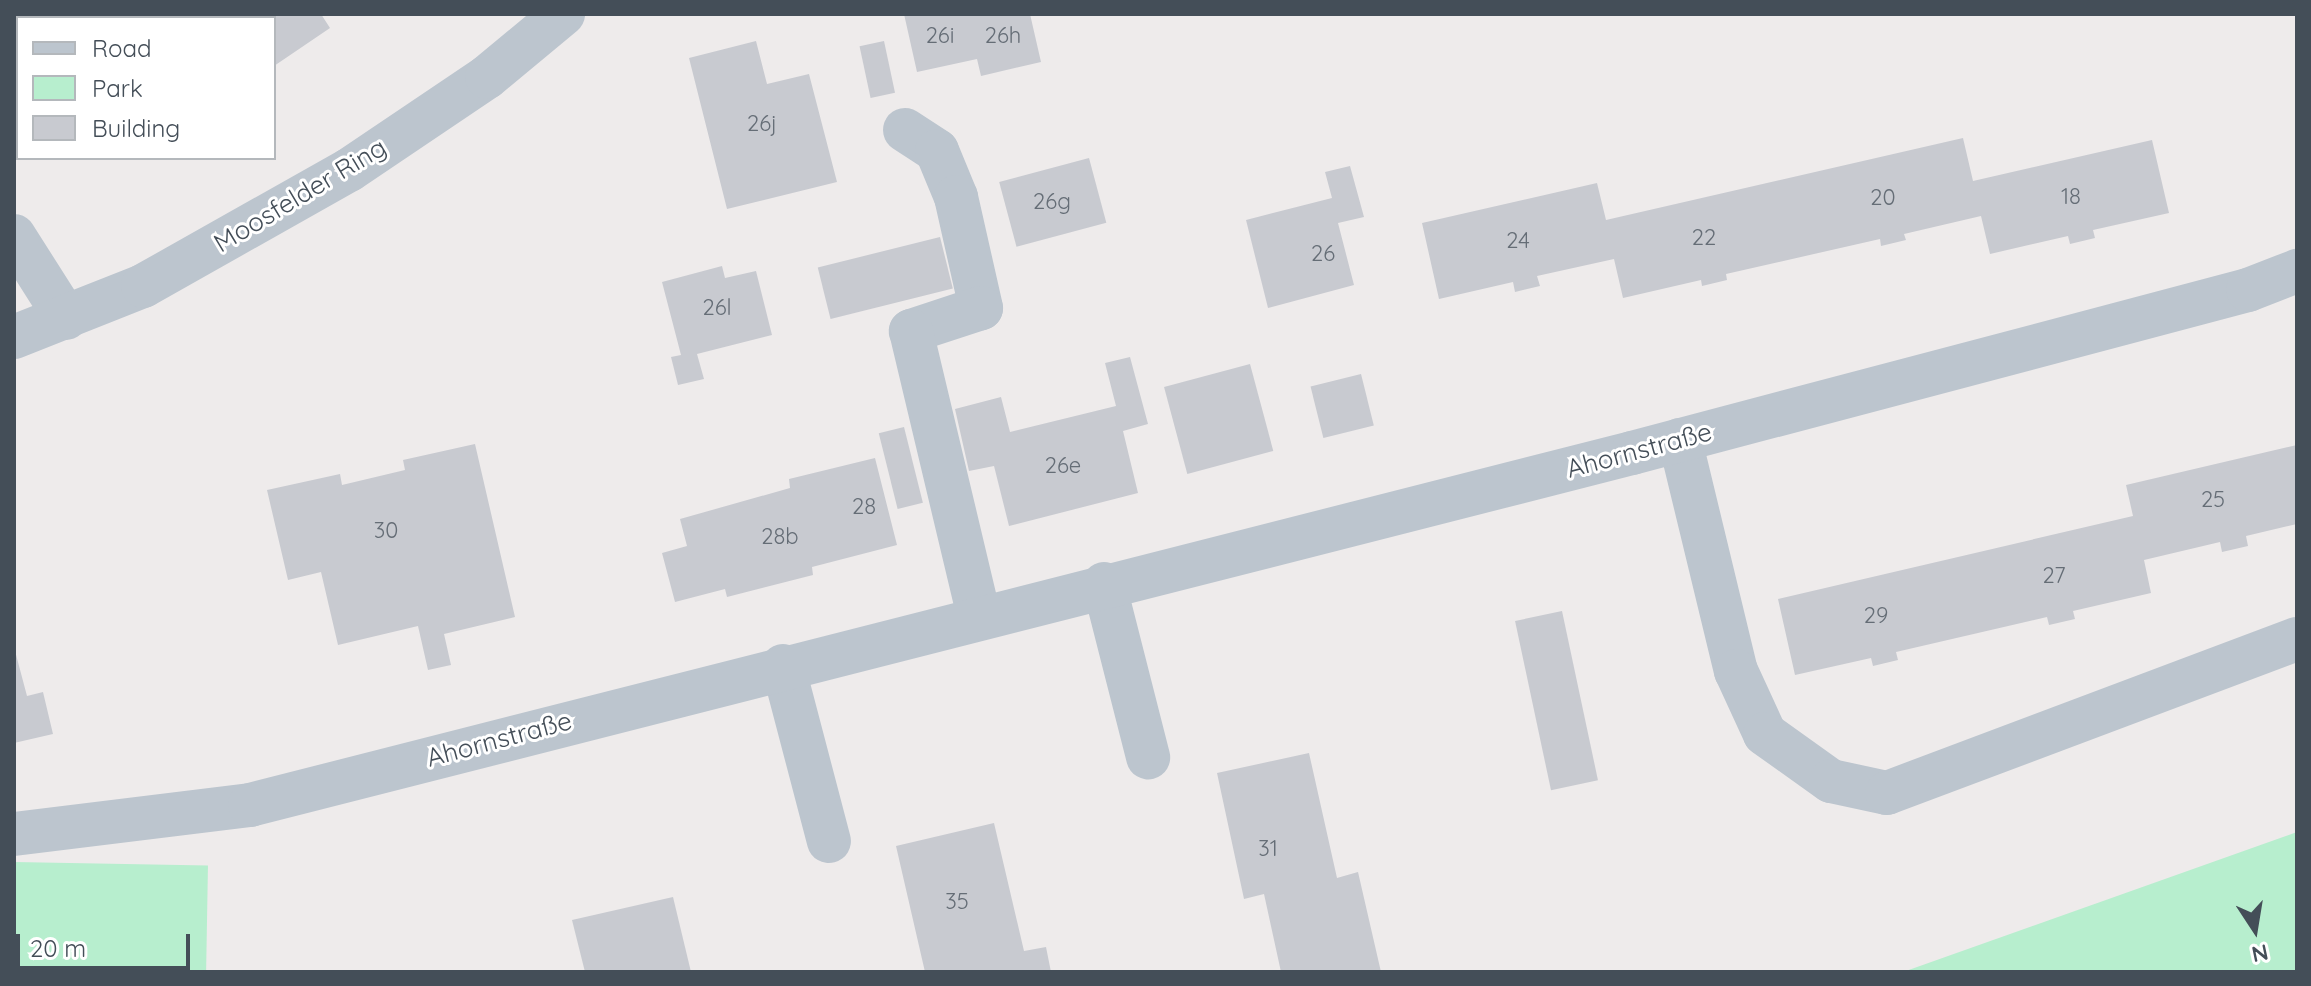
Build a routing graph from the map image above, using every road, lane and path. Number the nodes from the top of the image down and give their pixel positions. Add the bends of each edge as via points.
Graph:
1 (563, 14) edge
2 (905, 130) dead end
3 (14, 236) edge
4 (2297, 271) edge
5 (66, 318) junction
6 (14, 337) edge
7 (1680, 440) junction
8 (1104, 584) junction
9 (979, 617) junction
10 (2297, 639) edge
11 (783, 666) junction
12 (1148, 757) dead end
13 (14, 834) edge
14 (829, 841) dead end

1 - 5 street, Moosfelder Ring via 487,77 349,170 143,286
2 - 9 street via 937,151 956,197 981,308 911,331
3 - 5 street
4 - 7 street, Ahornstraße via 2248,290
5 - 6 street, Moosfelder Ring
7 - 8 street, Ahornstraße
7 - 10 street via 1736,671 1765,734 1831,781 1887,793
8 - 9 street, Ahornstraße
8 - 12 street
9 - 11 street, Ahornstraße
11 - 13 street, Ahornstraße via 250,805
11 - 14 street

